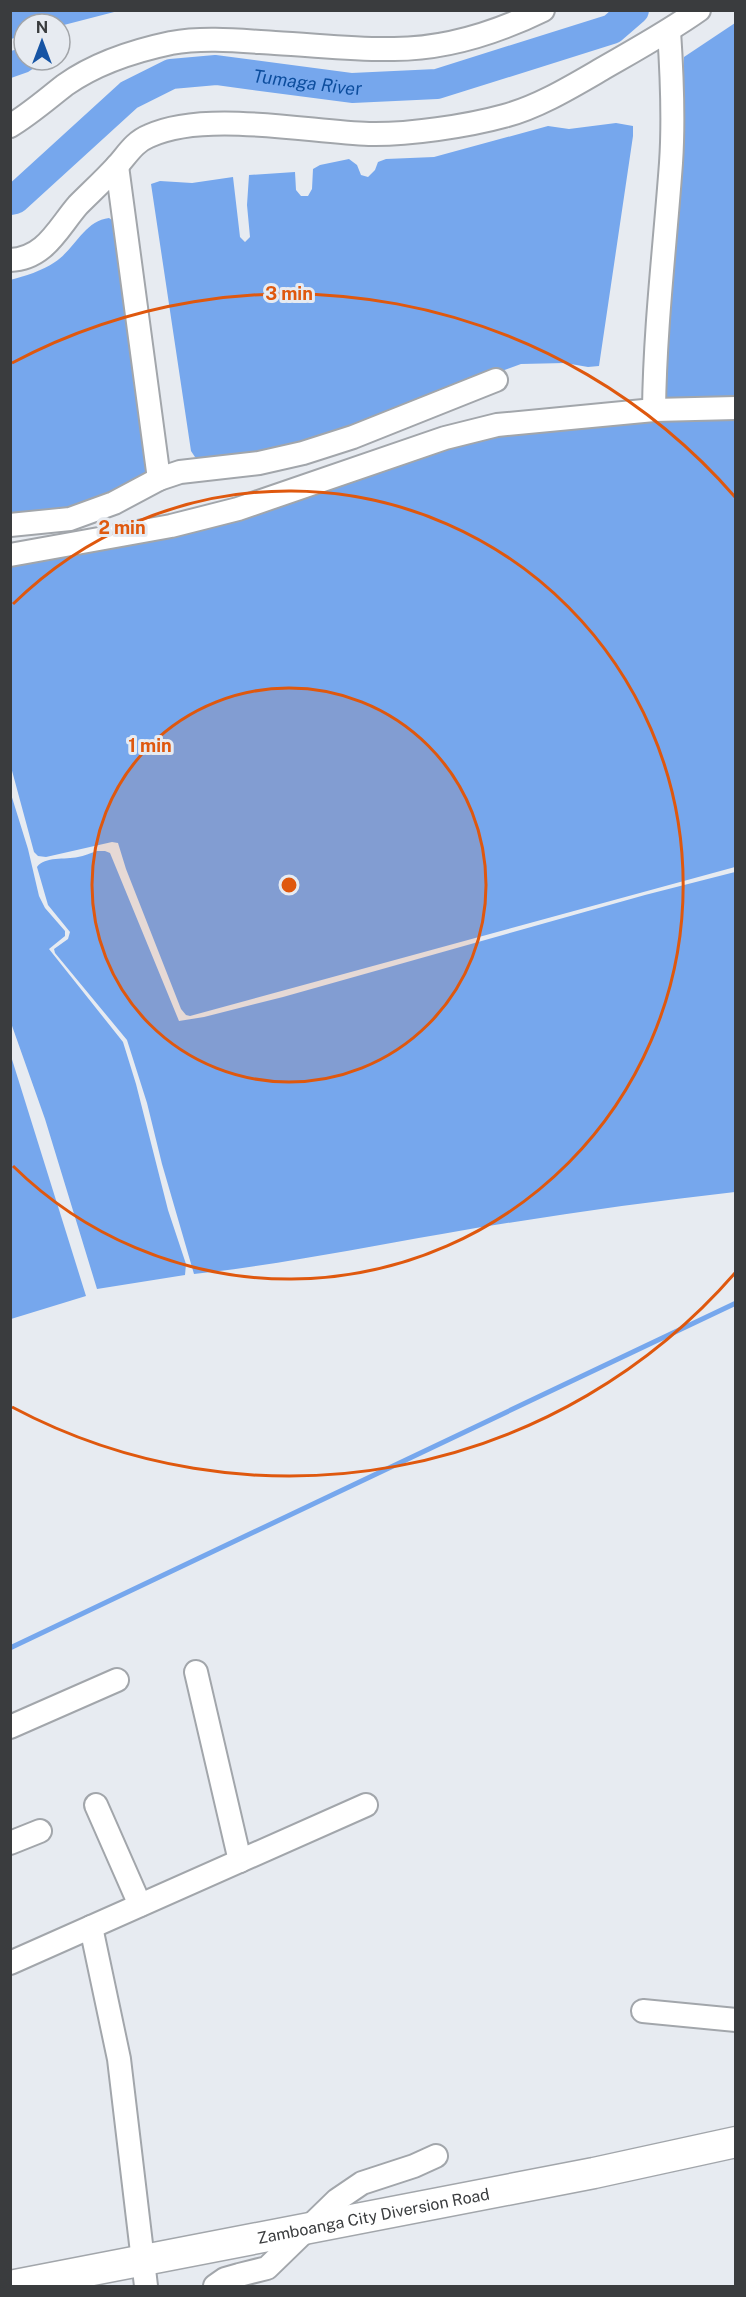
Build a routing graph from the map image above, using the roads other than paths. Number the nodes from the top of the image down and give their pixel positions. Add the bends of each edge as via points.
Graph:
1 (543, 10) edge
2 (699, 10) edge
3 (669, 31) junction
4 (10, 126) edge
5 (117, 166) junction
6 (10, 260) edge
7 (496, 380) dead end
8 (735, 408) edge
9 (654, 410) junction
10 (159, 479) junction
11 (10, 525) edge
12 (10, 555) edge
13 (196, 1672) dead end
14 (117, 1680) dead end
15 (10, 1727) edge
16 (96, 1805) dead end
17 (366, 1805) dead end
18 (40, 1831) dead end
19 (10, 1843) edge
20 (240, 1861) junction
21 (140, 1905) junction
22 (91, 1927) junction
23 (10, 1963) edge
24 (643, 2011) dead end
25 (735, 2020) edge
26 (735, 2142) edge
27 (436, 2156) dead end
28 (306, 2230) junction
29 (145, 2274) edge
30 (10, 2286) edge
31 (215, 2286) edge

1 - 4 street via 474,37 425,47 353,48 227,40 173,43 97,66
2 - 3 street
3 - 5 street via 572,87 504,116 410,132 371,134 193,124 148,136 132,147
3 - 9 street via 671,162 655,344
5 - 6 street via 35,254
5 - 10 street
7 - 10 street via 303,453 259,463 180,472
8 - 9 street
9 - 12 street via 497,424 238,509 171,526
10 - 11 street via 114,503 70,519
13 - 20 street
14 - 15 street
16 - 21 street
17 - 20 street
18 - 19 street
20 - 21 street
21 - 22 street
22 - 23 street
22 - 29 street via 119,2060
24 - 25 street
26 - 28 main road, Zamboanga City Diversion Road
27 - 28 street via 362,2183 337,2200
28 - 29 main road, Zamboanga City Diversion Road
28 - 31 street via 267,2268 239,2274
29 - 30 main road, Zamboanga City Diversion Road

